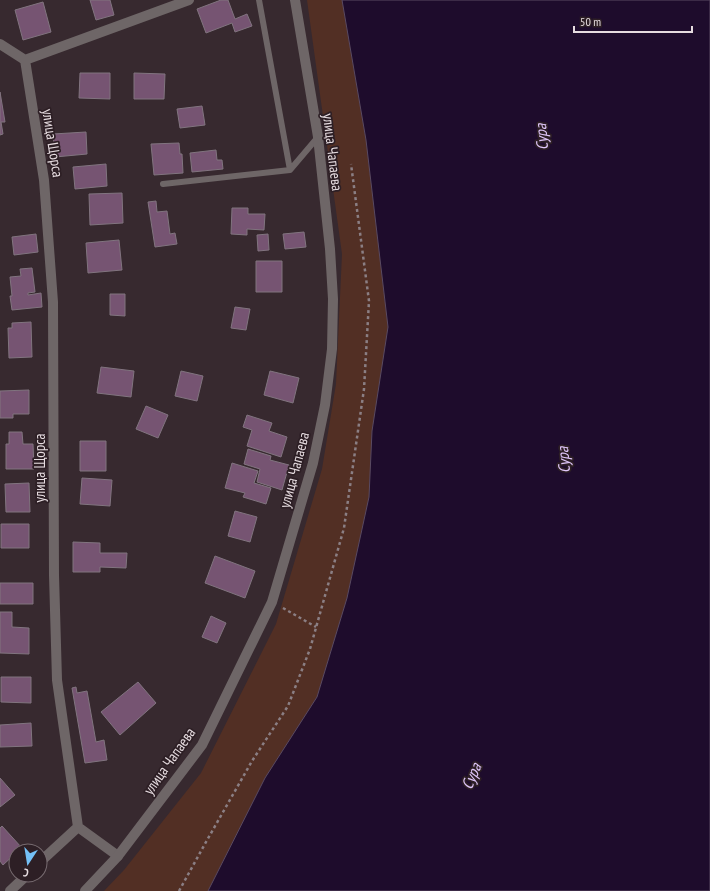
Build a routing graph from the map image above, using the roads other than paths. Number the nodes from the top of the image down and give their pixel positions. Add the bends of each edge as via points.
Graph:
1 (189, 0) edge
2 (259, 0) edge
3 (295, 0) edge
4 (0, 44) edge
5 (25, 60) junction
6 (318, 137) junction
7 (290, 170) junction
8 (163, 184) dead end
9 (78, 827) junction
10 (48, 855) edge
11 (118, 856) junction
12 (18, 883) edge
13 (10, 891) edge
14 (85, 891) edge

1 - 5 street
2 - 7 lane
3 - 6 street, улица Чапаева
4 - 5 street
5 - 9 street, улица Щорса via 44,180 54,302 54,575 57,680
6 - 7 lane
6 - 11 street, улица Чапаева via 330,249 332,349 325,405 313,462 272,602 202,745
7 - 8 lane
9 - 10 street
9 - 11 street
11 - 14 street, улица Чапаева
12 - 13 street

